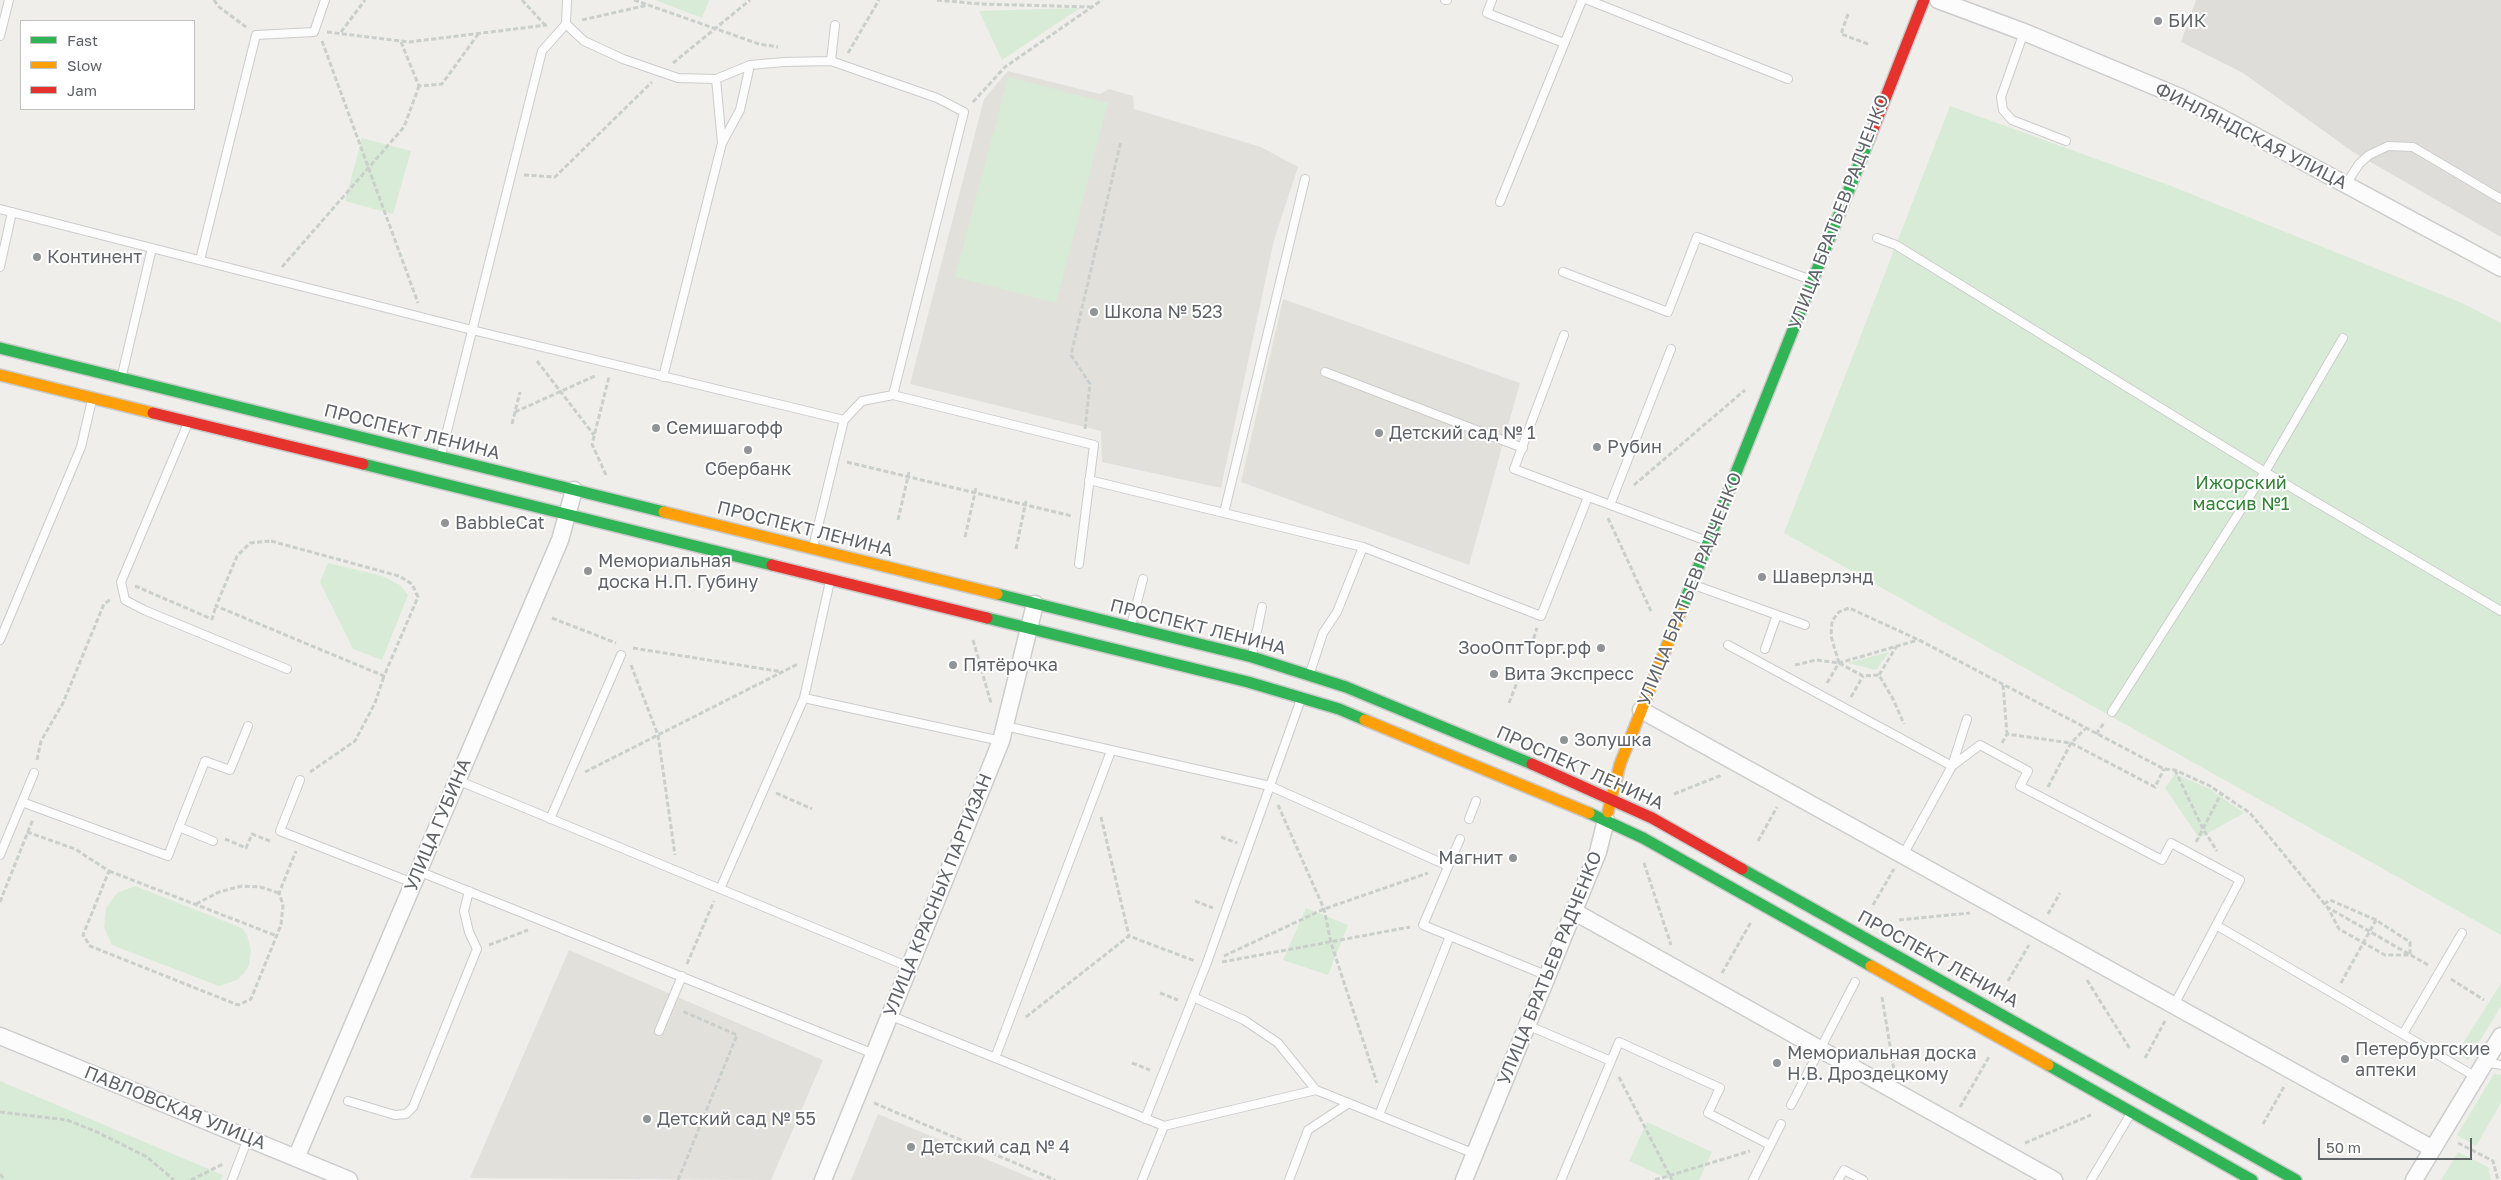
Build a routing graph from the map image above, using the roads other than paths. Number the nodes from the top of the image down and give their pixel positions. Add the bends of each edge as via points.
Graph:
1 (9, 0) edge
2 (325, 0) edge
3 (567, 0) edge
4 (1492, 0) edge
5 (1582, 0) edge
6 (1588, 0) edge
7 (1924, 0) edge
8 (1938, 0) edge
9 (566, 24) junction
10 (835, 25) dead end
11 (2024, 32) junction
12 (0, 36) edge
13 (1564, 43) junction
14 (831, 61) junction
15 (750, 65) junction
16 (1788, 79) dead end
17 (716, 80) junction
18 (2066, 141) dead end
19 (722, 143) junction
20 (1305, 179) dead end
21 (2346, 184) junction
22 (2501, 198) edge
23 (1500, 202) dead end
24 (0, 209) edge
25 (12, 212) junction
26 (1877, 238) dead end
27 (152, 248) junction
28 (200, 260) junction
29 (0, 267) edge
30 (2501, 268) edge
31 (1563, 272) dead end
32 (1814, 281) junction
33 (472, 330) junction
34 (1564, 335) dead end
35 (2343, 338) dead end
36 (0, 348) edge
37 (1671, 349) dead end
38 (1325, 372) dead end
39 (0, 375) edge
40 (663, 376) junction
41 (121, 378) junction
42 (892, 395) junction
43 (92, 398) junction
44 (844, 420) junction
45 (188, 422) junction
46 (1522, 448) junction
47 (441, 457) junction
48 (2265, 472) junction
49 (1089, 480) junction
50 (574, 490) junction
51 (1588, 497) junction
52 (1610, 505) junction
53 (1224, 513) junction
54 (568, 514) junction
55 (1709, 542) junction
56 (1362, 547) junction
57 (812, 549) junction
58 (1079, 564) dead end
59 (830, 579) junction
60 (1143, 579) dead end
61 (1692, 584) junction
62 (1035, 604) junction
63 (1262, 607) dead end
64 (2501, 611) edge
65 (1777, 615) junction
66 (1805, 625) dead end
67 (1029, 628) junction
68 (1130, 628) junction
69 (0, 640) edge
70 (1728, 645) dead end
71 (1765, 649) dead end
72 (621, 655) road end
73 (1252, 657) junction
74 (287, 669) dead end
75 (1309, 674) junction
76 (1301, 697) junction
77 (804, 698) junction
78 (1641, 710) junction
79 (2112, 712) dead end
80 (1967, 719) dead end
81 (248, 726) dead end
82 (1003, 733) junction
83 (1112, 751) junction
84 (1952, 766) junction
85 (34, 773) road end
86 (300, 780) road end
87 (457, 780) junction
88 (1270, 786) junction
89 (1611, 798) junction
90 (1476, 801) dead end
91 (22, 802) junction
92 (550, 819) junction
93 (1468, 819) dead end
94 (1606, 820) junction
95 (179, 828) junction
96 (1460, 839) dead end
97 (213, 841) dead end
98 (0, 855) edge
99 (1903, 855) junction
100 (1448, 866) junction
101 (416, 877) junction
102 (720, 889) junction
103 (469, 891) junction
104 (1573, 910) junction
105 (2216, 925) junction
106 (2462, 933) dead end
107 (1450, 936) junction
108 (909, 967) junction
109 (682, 976) junction
110 (1548, 976) junction
111 (1855, 982) dead end
112 (1193, 997) junction
113 (2174, 1005) junction
114 (889, 1015) junction
115 (1528, 1025) junction
116 (659, 1031) dead end
117 (2403, 1034) junction
118 (0, 1036) edge
119 (2501, 1036) edge
120 (1818, 1048) junction
121 (874, 1054) junction
122 (995, 1058) junction
123 (1611, 1061) junction
124 (2493, 1063) edge
125 (2476, 1077) junction
126 (1316, 1090) junction
127 (348, 1101) dead end
128 (1349, 1103) junction
129 (1791, 1105) dead end
130 (2132, 1112) junction
131 (1379, 1115) junction
132 (1145, 1119) junction
133 (1780, 1124) dead end
134 (1164, 1126) junction
135 (248, 1138) junction
136 (1770, 1145) junction
137 (2433, 1150) junction
138 (1475, 1154) junction
139 (296, 1158) junction
140 (232, 1180) edge
141 (349, 1180) edge
142 (823, 1180) edge
143 (1142, 1180) edge
144 (1289, 1180) edge
145 (1464, 1180) edge
146 (1561, 1180) edge
147 (1753, 1180) edge
148 (1838, 1180) edge
149 (1863, 1180) edge
150 (2054, 1180) edge
151 (2091, 1180) edge
152 (2252, 1180) edge
153 (2296, 1180) edge
154 (2414, 1180) edge

1 - 12 lane
2 - 28 lane via 314,32 256,35
3 - 9 lane
4 - 13 lane via 1487,12
5 - 13 lane
6 - 16 lane
7 - 32 main road, УЛИЦА БРАТЬЕВ РАДЧЕНКО
8 - 11 street, ФИНЛЯНДСКАЯ УЛИЦА
9 - 17 lane via 584,41 623,59 678,78
9 - 33 lane via 542,51
10 - 14 lane
11 - 18 lane via 2001,97 2003,110 2012,120
11 - 21 street, ФИНЛЯНДСКАЯ УЛИЦА via 2180,97
13 - 23 lane
14 - 15 lane
14 - 42 lane via 937,98 964,112
15 - 17 lane
15 - 19 lane via 740,110
17 - 19 lane
19 - 40 lane
20 - 53 lane
21 - 22 lane via 2369,155 2388,146 2413,147
21 - 30 street, ФИНЛЯНДСКАЯ УЛИЦА
24 - 25 lane
25 - 27 lane
25 - 29 lane
26 - 48 lane via 1896,245
27 - 28 lane
27 - 41 lane
28 - 33 lane
31 - 32 lane via 1668,312 1697,237
32 - 55 main road, УЛИЦА БРАТЬЕВ РАДЧЕНКО
33 - 40 lane
33 - 47 lane
34 - 46 lane
35 - 48 lane
36 - 41 main road, ПРОСПЕКТ ЛЕНИНА
37 - 52 lane
38 - 46 lane
39 - 43 main road
40 - 44 lane
41 - 47 main road, ПРОСПЕКТ ЛЕНИНА
42 - 44 lane via 862,401
42 - 49 lane via 1094,445
43 - 45 main road
43 - 69 lane via 81,447
44 - 57 lane
45 - 54 main road
45 - 74 lane via 121,582 125,600
46 - 51 lane via 1514,469
47 - 50 main road, ПРОСПЕКТ ЛЕНИНА
48 - 64 lane
48 - 79 lane
49 - 53 lane
49 - 58 lane
50 - 54 street, УЛИЦА ГУБИНА
50 - 57 main road, ПРОСПЕКТ ЛЕНИНА
51 - 52 lane
51 - 56 lane via 1541,616
52 - 55 lane
53 - 56 lane
54 - 59 main road
54 - 87 street, УЛИЦА ГУБИНА via 560,540
55 - 61 main road, УЛИЦА БРАТЬЕВ РАДЧЕНКО
56 - 75 lane via 1337,612 1323,633
57 - 62 main road, ПРОСПЕКТ ЛЕНИНА
59 - 67 main road
59 - 77 lane
60 - 68 lane
61 - 65 lane
61 - 78 main road, УЛИЦА БРАТЬЕВ РАДЧЕНКО
62 - 67 street, УЛИЦА КРАСНЫХ ПАРТИЗАН
62 - 68 main road, ПРОСПЕКТ ЛЕНИНА
63 - 73 lane
65 - 66 lane
65 - 71 lane
67 - 76 main road
67 - 82 street, УЛИЦА КРАСНЫХ ПАРТИЗАН
68 - 73 main road, ПРОСПЕКТ ЛЕНИНА
70 - 84 lane
72 - 92 lane
73 - 75 main road, ПРОСПЕКТ ЛЕНИНА
75 - 89 main road, ПРОСПЕКТ ЛЕНИНА
76 - 88 lane
76 - 94 main road via 1339,709
77 - 82 lane
77 - 102 lane
78 - 89 main road, УЛИЦА БРАТЬЕВ РАДЧЕНКО
78 - 99 street
80 - 84 lane
81 - 95 lane via 230,770 205,761
82 - 83 lane
82 - 108 street, УЛИЦА КРАСНЫХ ПАРТИЗАН
83 - 88 lane
83 - 122 lane
84 - 99 lane
84 - 105 lane via 1980,746 2028,771 2020,786 2162,860 2170,843 2240,880
85 - 91 lane
86 - 101 lane via 280,831
87 - 92 lane
87 - 101 street, УЛИЦА ГУБИНА
88 - 100 lane
88 - 112 lane
89 - 94 main road, УЛИЦА БРАТЬЕВ РАДЧЕНКО
89 - 153 main road, ПРОСПЕКТ ЛЕНИНА
90 - 93 lane
91 - 95 lane via 168,856
91 - 98 lane
92 - 102 lane
94 - 104 street, УЛИЦА БРАТЬЕВ РАДЧЕНКО via 1598,852
94 - 130 main road
95 - 97 lane
96 - 100 lane
99 - 113 street
100 - 107 lane via 1423,925
101 - 103 lane
101 - 139 street, УЛИЦА ГУБИНА
102 - 108 lane
103 - 109 lane
103 - 127 lane via 464,912 477,949 413,1107 406,1114 395,1115
104 - 110 street, УЛИЦА БРАТЬЕВ РАДЧЕНКО
104 - 120 street
105 - 113 lane
105 - 117 lane
106 - 117 lane
107 - 110 lane
107 - 131 lane
108 - 114 street, УЛИЦА КРАСНЫХ ПАРТИЗАН
109 - 116 lane
109 - 121 lane
110 - 115 street, УЛИЦА БРАТЬЕВ РАДЧЕНКО
111 - 120 lane
112 - 126 lane via 1244,1020 1278,1043
112 - 132 lane
113 - 137 street
114 - 121 street, УЛИЦА КРАСНЫХ ПАРТИЗАН
114 - 122 lane
115 - 123 lane
115 - 138 street, УЛИЦА БРАТЬЕВ РАДЧЕНКО
117 - 125 lane
118 - 135 street, ПАВЛОВСКАЯ УЛИЦА
119 - 124 street
120 - 129 lane
120 - 150 street
121 - 142 street, УЛИЦА КРАСНЫХ ПАРТИЗАН
122 - 132 lane
123 - 136 lane via 1619,1042 1720,1088 1708,1113
123 - 146 lane
124 - 125 street
125 - 137 street
126 - 128 lane
126 - 134 lane
128 - 131 lane
128 - 144 lane via 1308,1130
130 - 151 lane
130 - 152 main road
131 - 138 lane
132 - 134 lane
133 - 136 lane
134 - 143 lane
135 - 139 street, ПАВЛОВСКАЯ УЛИЦА
135 - 140 lane
136 - 147 lane
137 - 154 street
138 - 145 street, УЛИЦА БРАТЬЕВ РАДЧЕНКО
139 - 141 street, ПАВЛОВСКАЯ УЛИЦА
148 - 149 lane via 1844,1170

